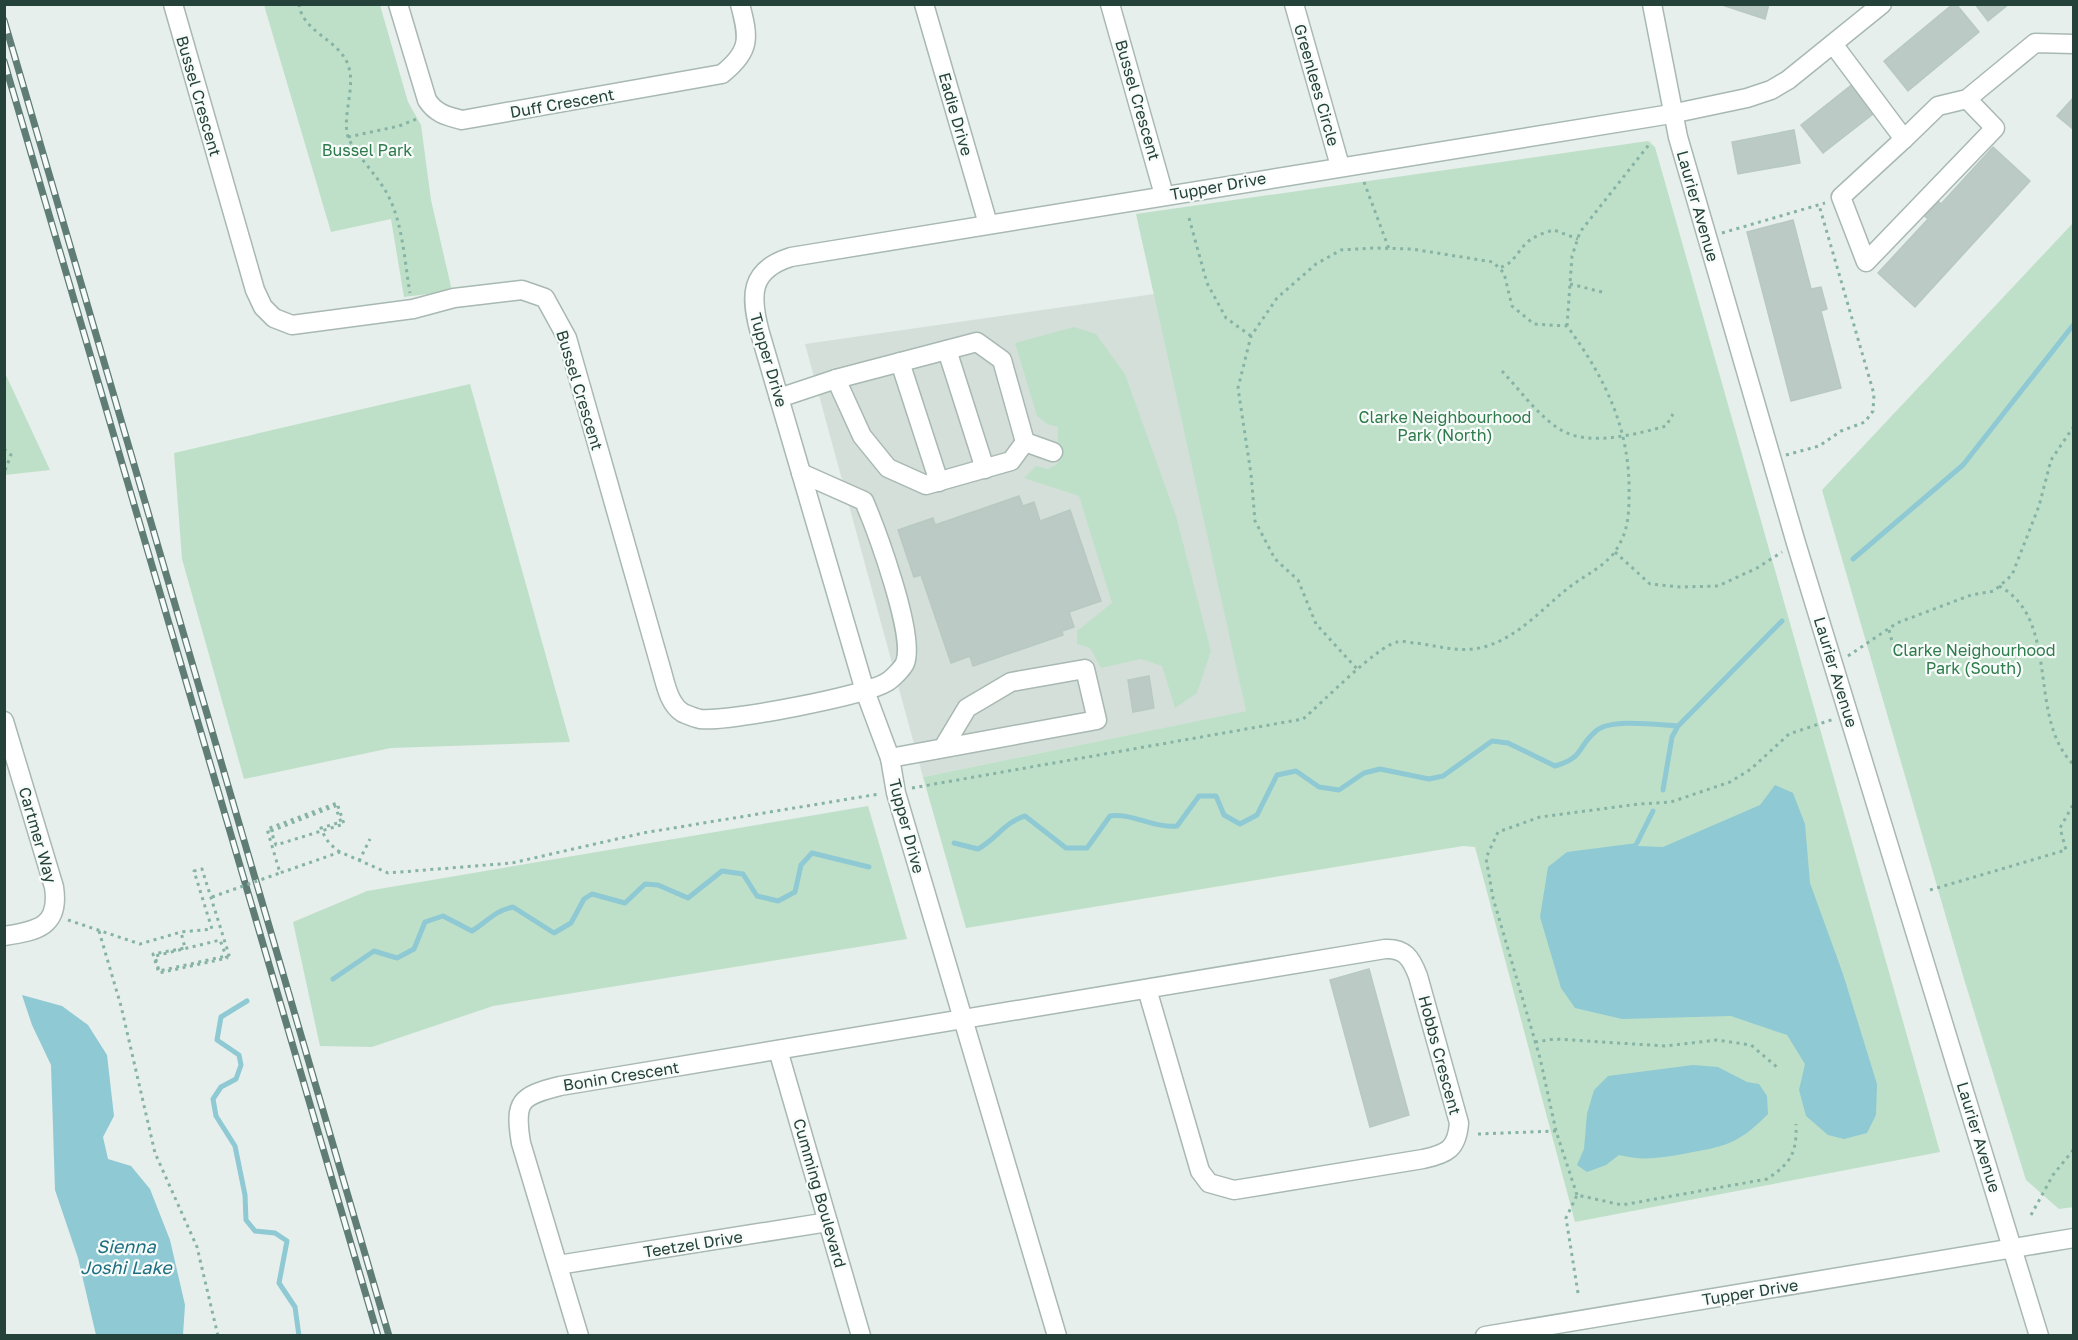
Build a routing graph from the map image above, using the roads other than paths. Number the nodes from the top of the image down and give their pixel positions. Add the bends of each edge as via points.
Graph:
1 (173, 4) edge
2 (398, 4) edge
3 (740, 4) edge
4 (924, 4) edge
5 (1110, 4) edge
6 (1294, 4) edge
7 (1652, 4) edge
8 (1882, 4) edge
9 (1833, 44) junction
10 (2073, 44) edge
11 (1967, 99) junction
12 (1671, 114) junction
13 (1904, 139) junction
14 (1348, 165) junction
15 (1164, 195) junction
16 (988, 224) junction
17 (947, 350) junction
18 (900, 363) junction
19 (836, 379) junction
20 (779, 398) junction
21 (1025, 442) junction
22 (1053, 452) dead end
23 (985, 469) junction
24 (801, 473) junction
25 (939, 482) junction
26 (866, 691) junction
27 (4, 721) edge
28 (943, 748) junction
29 (9, 752) edge
30 (890, 758) junction
31 (4, 936) edge
32 (1147, 989) junction
33 (963, 1019) junction
34 (778, 1050) junction
35 (828, 1222) junction
36 (2073, 1238) edge
37 (2013, 1248) junction
38 (558, 1265) junction
39 (1569, 1329) edge
40 (579, 1335) edge
41 (861, 1335) edge
42 (1057, 1335) edge
43 (1485, 1335) edge
44 (2039, 1335) edge

1 - 26 street, Bussel Crescent via 250,273 263,307 274,318 292,325 522,290 545,298 567,338 671,700 681,712 698,719 721,719
2 - 3 street, Duff Crescent via 427,100 433,109 462,120 722,74 738,61 747,45
4 - 16 street, Eadie Drive
5 - 15 street, Bussel Crescent
6 - 14 street, Greenlees Circle
7 - 12 street, Laurier Avenue
8 - 9 street, Tupper Drive
9 - 12 street, Tupper Drive via 1771,90
9 - 13 street
10 - 11 street via 2035,43
11 - 13 street via 1938,106
11 - 13 street via 1995,128 1866,262 1841,197
12 - 14 street, Tupper Drive
12 - 37 street, Laurier Avenue via 1796,543
14 - 15 street, Tupper Drive
15 - 16 street, Tupper Drive
16 - 20 street, Tupper Drive via 791,257 766,269 755,288 754,311
17 - 18 street
17 - 21 street via 977,342 1002,360
17 - 23 street
18 - 19 street
18 - 25 street
19 - 20 street
19 - 25 street via 862,436 888,468 926,486
20 - 24 street, Tupper Drive
21 - 22 street
21 - 23 street via 1011,461
23 - 25 street
24 - 26 street, Tupper Drive
24 - 26 street via 864,501 886,555 907,643 905,663 888,682
26 - 30 street, Tupper Drive
27 - 29 street, Cartmer Way
28 - 28 street via 1097,720 1084,669 1011,682 967,708
28 - 30 street
29 - 31 street, Cartmer Way via 54,887 56,905 40,928
30 - 33 street, Tupper Drive via 896,793
32 - 32 street, Hobbs Crescent via 1200,1171 1209,1183 1234,1190 1423,1159 1445,1154 1455,1146 1459,1123 1418,976 1411,959 1399,948
32 - 33 street, Hobbs Crescent
33 - 34 street, Bonin Crescent
33 - 42 street, Tupper Drive
34 - 35 street, Cumming Boulevard
34 - 38 street, Bonin Crescent via 560,1086 535,1093 521,1104 517,1119 521,1143
35 - 38 street, Teetzel Drive
35 - 41 street, Cumming Boulevard
36 - 37 street, Tupper Drive
37 - 39 street, Tupper Drive
37 - 44 street, Laurier Avenue
38 - 40 street, Bonin Crescent
39 - 43 street, Tupper Drive

